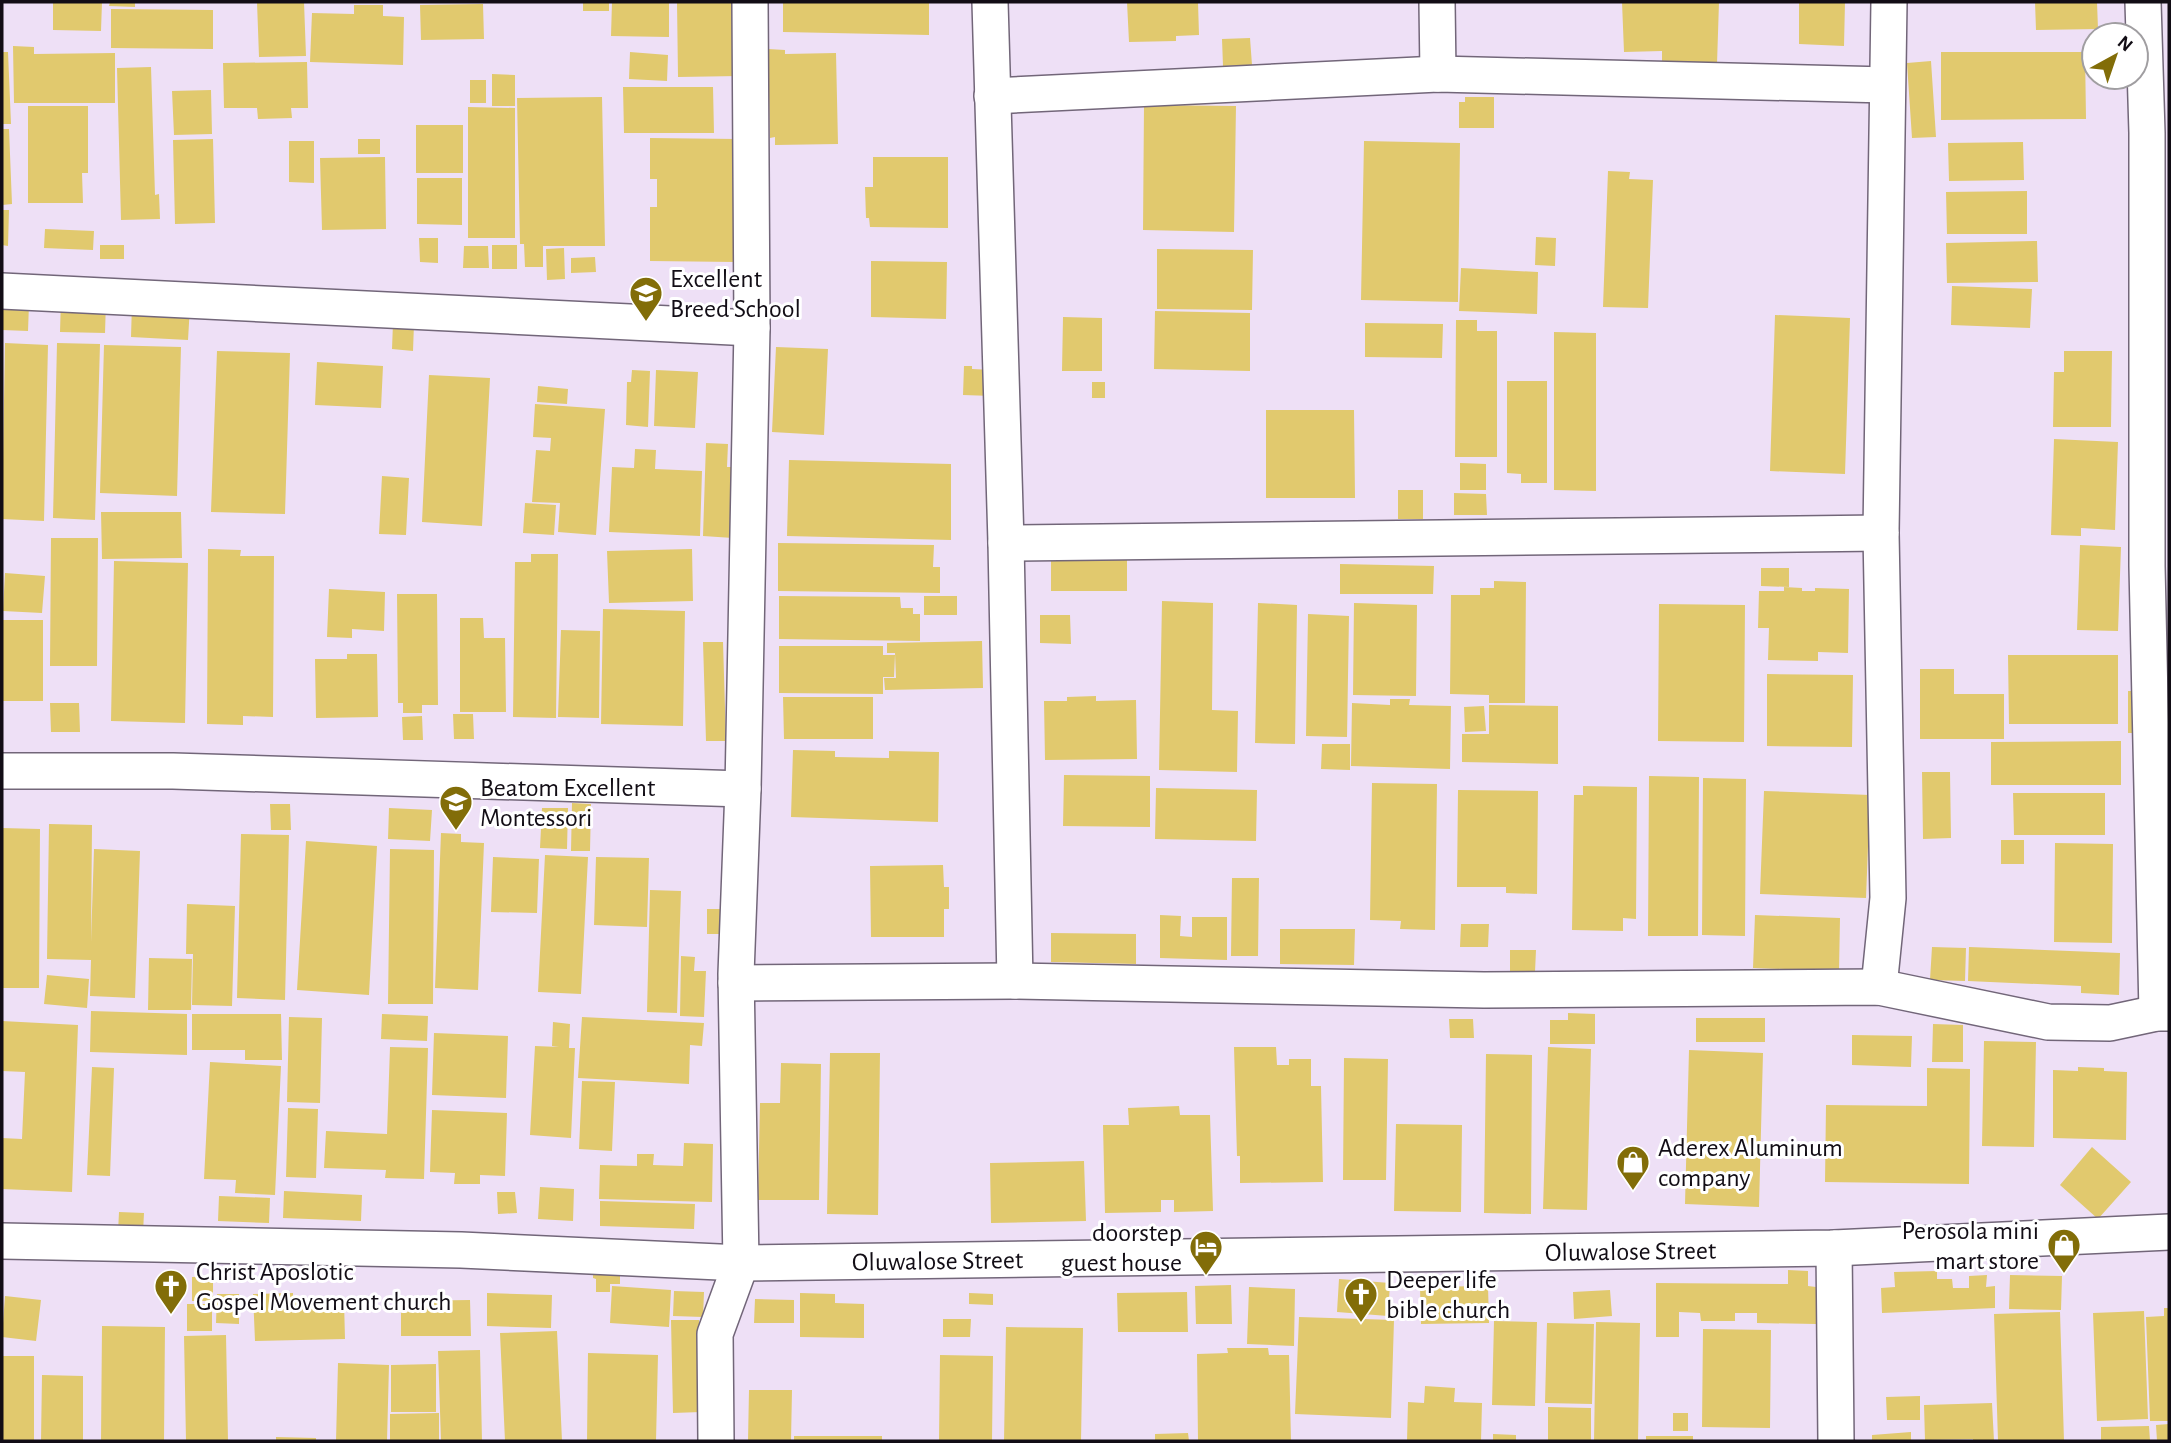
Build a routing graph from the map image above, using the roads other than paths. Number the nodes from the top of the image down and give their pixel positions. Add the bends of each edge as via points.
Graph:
1 (750, 2) edge
2 (990, 2) edge
3 (1437, 2) edge
4 (1889, 2) edge
5 (2143, 2) edge
6 (1438, 74) junction
7 (1887, 85) junction
8 (992, 96) junction
9 (2158, 132) edge
10 (2, 291) edge
11 (751, 328) junction
12 (1881, 533) junction
13 (1006, 542) junction
14 (2158, 566) edge
15 (2, 771) edge
16 (743, 789) junction
17 (1015, 981) junction
18 (736, 983) junction
19 (1879, 987) junction
20 (2163, 1013) edge
21 (2169, 1232) edge
22 (2, 1241) edge
23 (1834, 1248) junction
24 (741, 1262) junction
25 (716, 1441) edge
26 (1836, 1441) edge

1 - 11 street
2 - 8 street
3 - 6 street
4 - 7 street
5 - 9 street
6 - 7 street
6 - 8 street
7 - 12 street
8 - 13 street
9 - 14 street
10 - 11 street
11 - 16 street
12 - 13 street
12 - 19 street via 1888,898
13 - 17 street
14 - 20 street
15 - 16 street via 173,771
16 - 18 street
17 - 18 street
17 - 19 street via 1484,990
18 - 24 street
19 - 20 street via 2048,1022 2110,1023
21 - 23 street, Oluwalose Street
22 - 24 street, Oluwalose Street via 461,1250
23 - 24 street, Oluwalose Street
23 - 26 street
24 - 25 street via 715,1334

